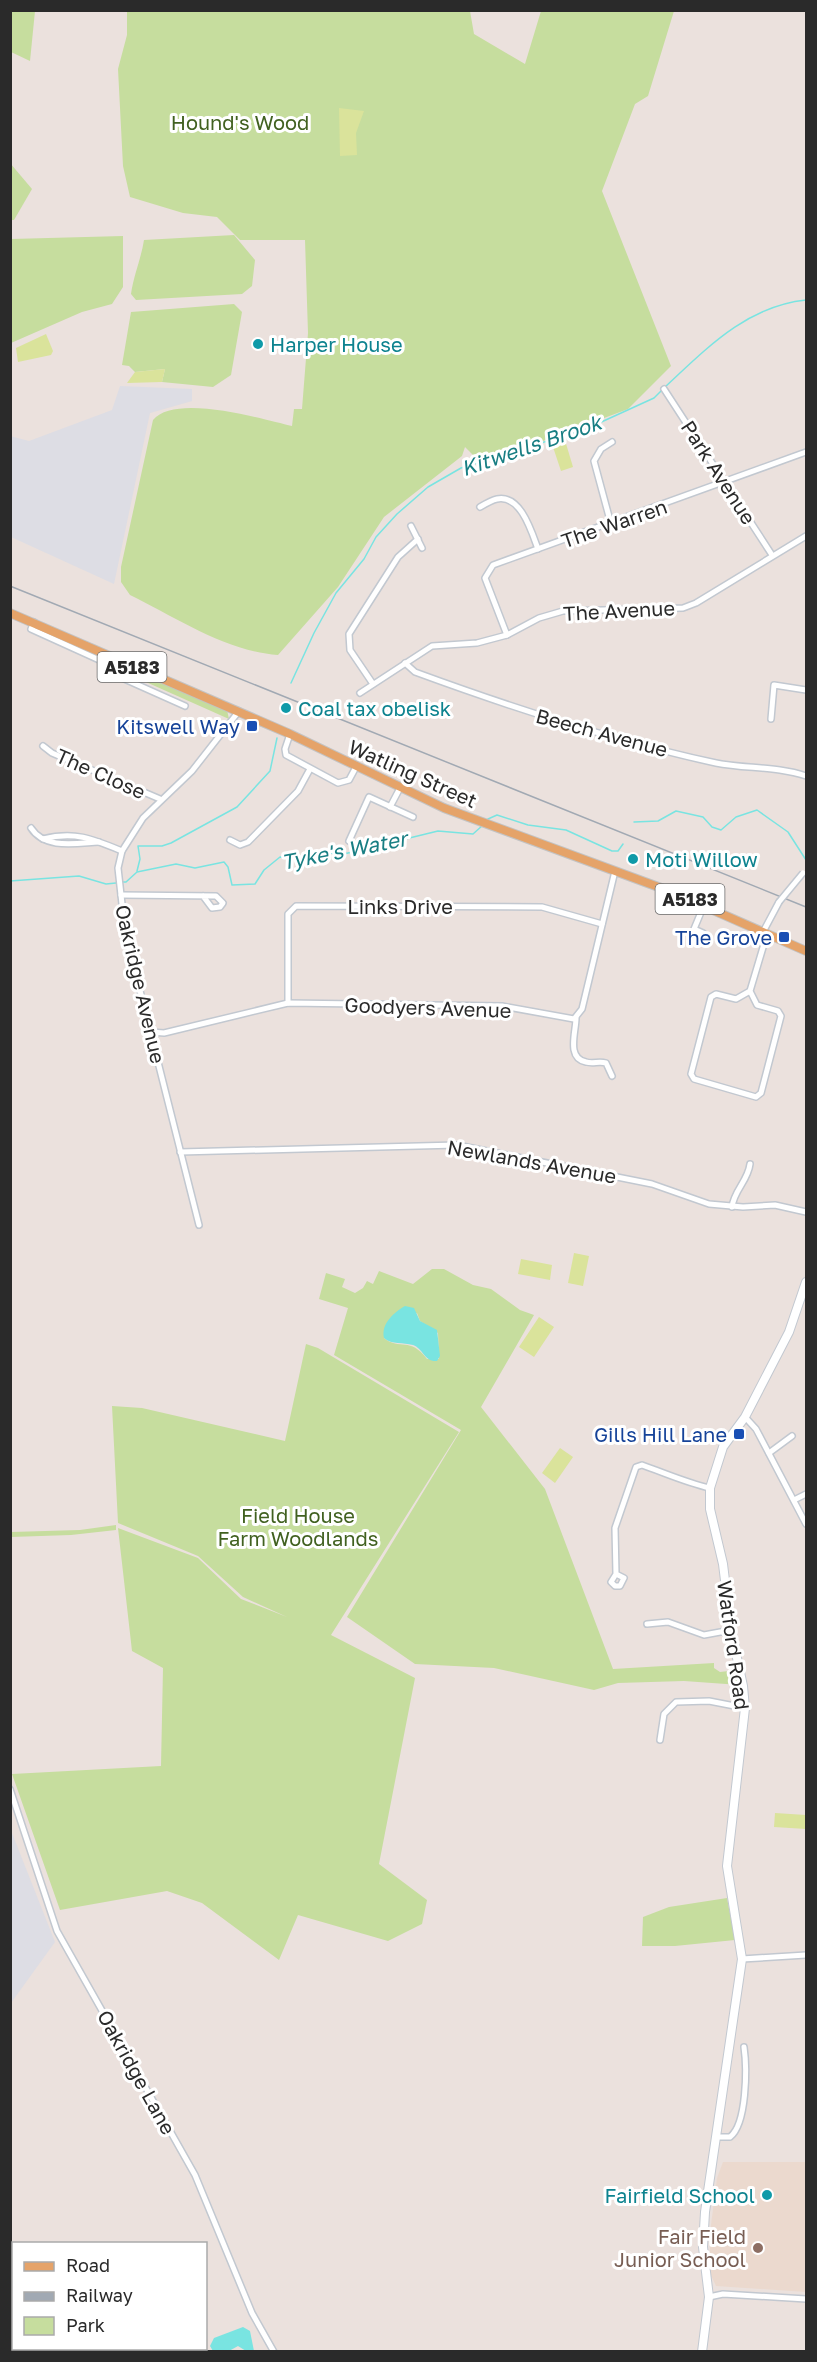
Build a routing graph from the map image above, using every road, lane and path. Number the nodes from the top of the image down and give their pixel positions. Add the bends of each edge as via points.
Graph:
1 (664, 389) dead end
2 (612, 442) dead end
3 (807, 452) edge
4 (727, 482) junction
5 (480, 507) dead end
6 (611, 524) junction
7 (411, 526) dead end
8 (807, 536) edge
9 (418, 539) junction
10 (422, 548) dead end
11 (538, 549) junction
12 (772, 555) junction
13 (10, 612) edge
14 (507, 635) junction
15 (405, 663) junction
16 (118, 665) junction
17 (373, 684) junction
18 (807, 690) edge
19 (360, 693) dead end
20 (185, 706) dead end
21 (239, 711) junction
22 (771, 719) dead end
23 (290, 734) junction
24 (42, 746) dead end
25 (356, 767) junction
26 (310, 769) junction
27 (807, 776) edge
28 (400, 788) junction
29 (160, 800) junction
30 (390, 807) junction
31 (413, 817) dead end
32 (31, 828) dead end
33 (230, 840) dead end
34 (349, 841) dead end
35 (122, 851) junction
36 (615, 871) junction
37 (805, 872) edge
38 (121, 896) junction
39 (203, 896) dead end
40 (704, 906) junction
41 (602, 924) junction
42 (703, 933) dead end
43 (764, 933) junction
44 (807, 951) edge
45 (750, 991) junction
46 (288, 1004) junction
47 (576, 1018) junction
48 (151, 1032) junction
49 (164, 1033) junction
50 (153, 1041) junction
51 (612, 1076) dead end
52 (180, 1152) junction
53 (750, 1164) dead end
54 (732, 1207) junction
55 (807, 1212) edge
56 (199, 1224) dead end
57 (807, 1282) edge
58 (745, 1417) junction
59 (792, 1436) dead end
60 (769, 1453) junction
61 (710, 1488) junction
62 (807, 1494) edge
63 (794, 1500) junction
64 (807, 1524) edge
65 (616, 1574) dead end
66 (647, 1624) dead end
67 (731, 1630) junction
68 (745, 1708) junction
69 (660, 1740) dead end
70 (10, 1789) edge
71 (807, 1955) edge
72 (742, 1959) junction
73 (744, 2047) dead end
74 (717, 2137) junction
75 (709, 2298) junction
76 (807, 2299) edge
77 (274, 2352) edge
78 (702, 2352) edge

1 - 4 street, Park Avenue
2 - 6 street via 601,448 594,461
3 - 4 street, The Warren
4 - 6 street, The Warren
4 - 12 street, Park Avenue
5 - 11 street via 496,498 508,500 523,514
6 - 11 street, The Warren
7 - 9 street
8 - 12 street, The Avenue
9 - 10 street
9 - 17 street via 398,557 349,634 350,650
11 - 14 street, The Warren via 493,565 486,573
12 - 14 street, The Avenue via 683,608 563,611 539,618
13 - 16 main road, Watling Street / A5183
14 - 15 street, The Avenue via 477,643 432,646
15 - 17 street, The Avenue
15 - 27 street, Beech Avenue via 415,672 533,714 716,763
16 - 20 street via 120,677
16 - 21 main road, Watling Street / A5183
17 - 19 street, The Avenue
18 - 22 street via 774,685
21 - 23 main road, Watling Street / A5183
21 - 29 street, Oakridge Avenue via 192,771
23 - 25 main road, Watling Street / A5183
23 - 26 street via 286,755
24 - 29 street, The Close
25 - 26 street via 349,780 341,784
25 - 28 main road, Watling Street / A5183
26 - 33 street via 295,795 248,842 240,845
28 - 30 street
28 - 36 main road, Watling Street / A5183
29 - 35 street, Oakridge Avenue
30 - 31 street
30 - 34 street via 369,797
32 - 35 street via 43,839 69,844 101,842
35 - 38 street, Oakridge Avenue
36 - 40 main road, Watling Street / A5183
36 - 41 street
37 - 43 street, bridge via 779,902
38 - 39 street
38 - 48 street, Oakridge Avenue via 125,931
40 - 42 street via 693,928
40 - 43 main road, Watling Street / A5183
41 - 46 street, Links Drive via 542,907 296,906 288,914
41 - 47 street via 582,1009
43 - 44 main road, Watling Street / A5183
43 - 45 street
45 - 45 street via 757,1005 778,1011 781,1016 761,1093 756,1097 694,1079 691,1074 713,994 736,999
46 - 47 street, Goodyers Avenue via 480,1004
46 - 49 street, Goodyers Avenue
47 - 51 street via 575,1053 582,1061 606,1063
48 - 49 street, Goodyers Avenue
48 - 50 street, Oakridge Avenue
49 - 50 street, Goodyers Avenue
50 - 52 street, Oakridge Avenue
52 - 54 street, Newlands Avenue via 457,1145 619,1177 680,1192 705,1203
52 - 56 street, Oakridge Avenue
53 - 54 street
54 - 55 street, Newlands Avenue via 775,1205
57 - 58 main road, Watford Road via 789,1332
58 - 60 street
58 - 61 main road, Watford Road via 723,1447
59 - 60 street
60 - 63 street
61 - 65 street via 642,1465 636,1467 615,1528
61 - 67 main road, Watford Road via 710,1509 723,1564
62 - 63 street
63 - 64 street
66 - 67 street via 668,1622 704,1635
67 - 68 main road, Watford Road
68 - 69 street via 702,1700 676,1702 664,1714
68 - 72 main road, Watford Road via 727,1866
70 - 77 street, Oakridge Lane via 57,1930 195,2175 252,2313
71 - 72 street
72 - 74 main road, Watford Road
73 - 74 street via 744,2099 735,2132 730,2138
74 - 75 main road, Watford Road via 703,2247
75 - 76 street via 723,2294
75 - 78 main road, Watford Road

